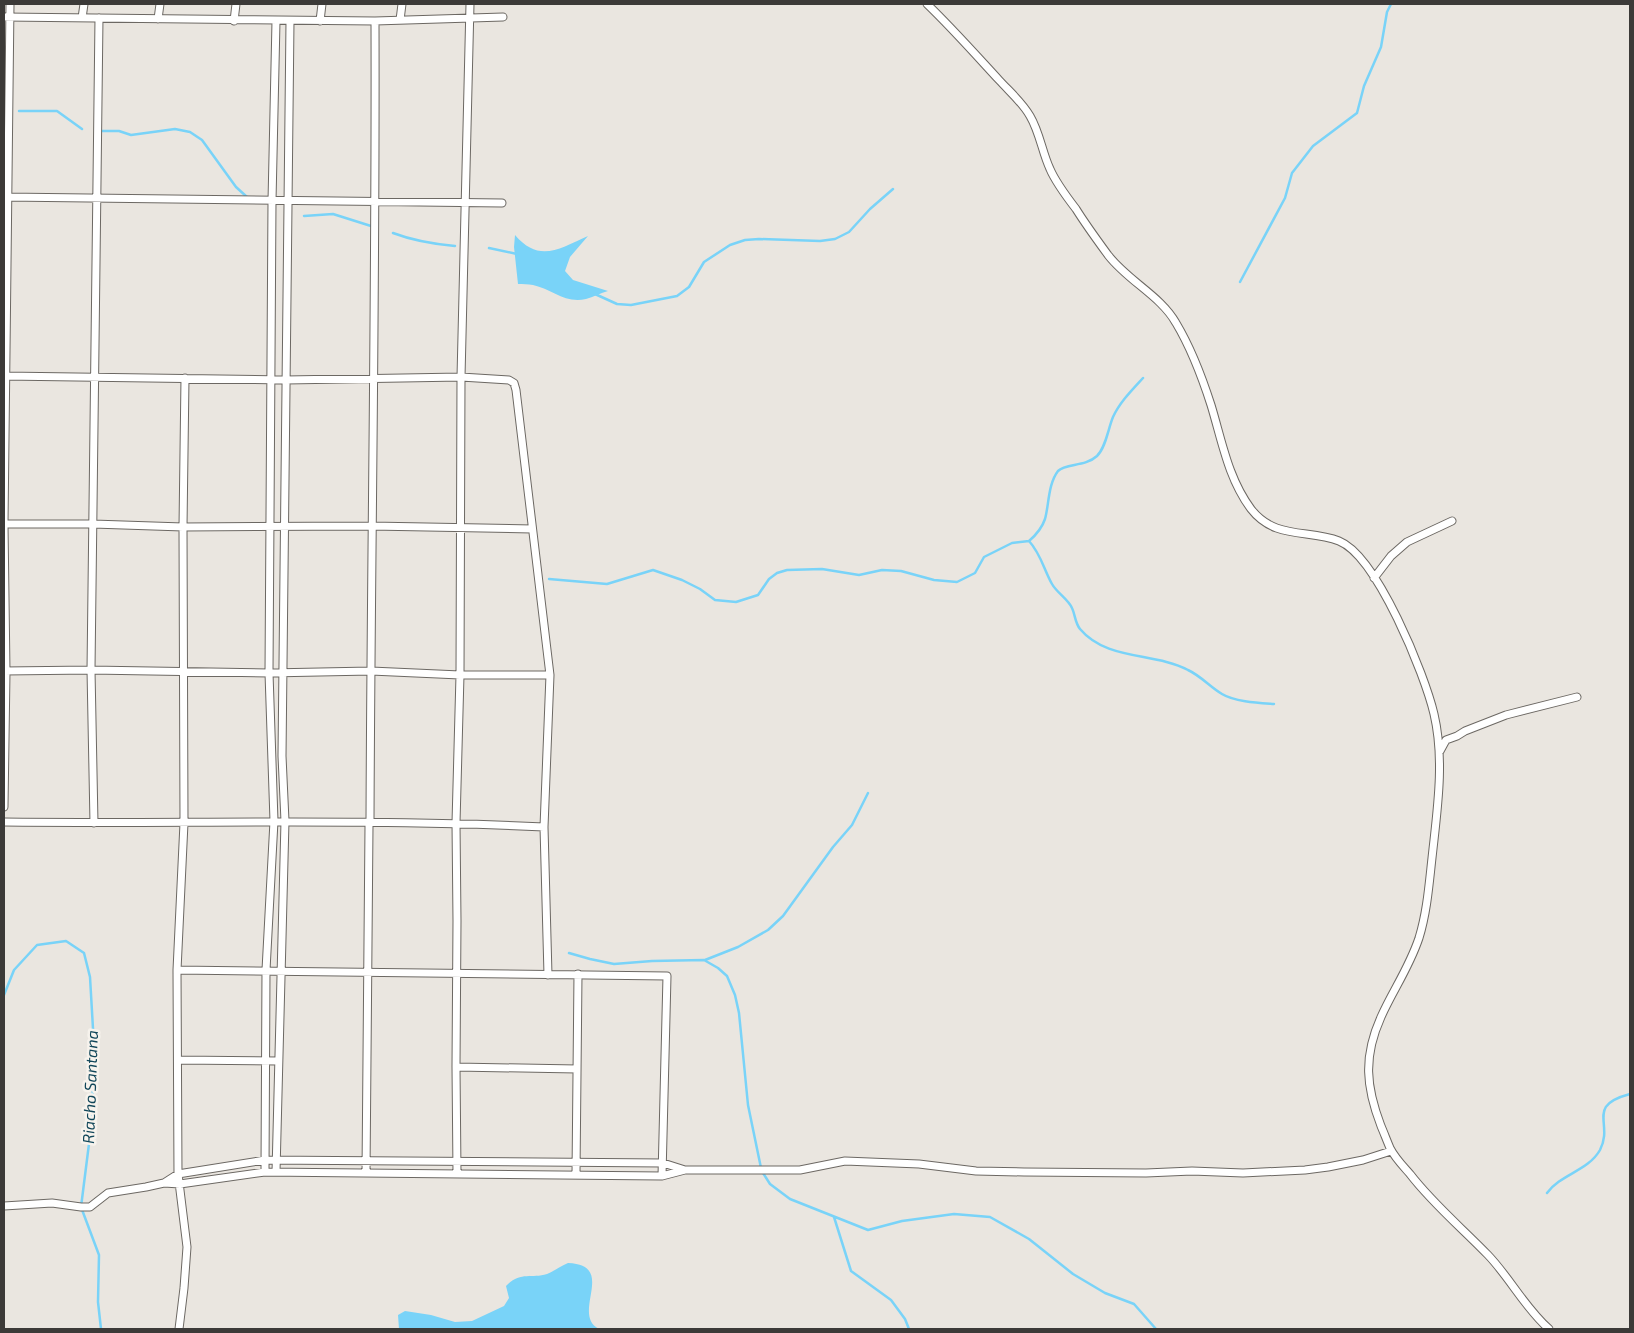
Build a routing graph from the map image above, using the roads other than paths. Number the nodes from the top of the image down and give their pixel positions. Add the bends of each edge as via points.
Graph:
1 (10, 4) edge
2 (84, 4) edge
3 (160, 4) edge
4 (236, 4) edge
5 (322, 4) edge
6 (402, 4) edge
7 (470, 4) edge
8 (927, 4) edge
9 (503, 16) dead end
10 (6, 17) edge
11 (82, 18) junction
12 (99, 18) junction
13 (158, 19) junction
14 (469, 19) junction
15 (234, 20) junction
16 (400, 20) junction
17 (276, 21) junction
18 (290, 21) junction
19 (320, 21) junction
20 (375, 21) junction
21 (6, 197) edge
22 (96, 199) junction
23 (272, 201) junction
24 (288, 201) junction
25 (376, 202) junction
26 (464, 203) junction
27 (502, 203) dead end
28 (5, 376) edge
29 (95, 376) junction
30 (461, 377) junction
31 (186, 378) junction
32 (272, 379) junction
33 (373, 379) junction
34 (286, 380) junction
35 (1452, 521) dead end
36 (4, 524) edge
37 (93, 524) junction
38 (371, 526) junction
39 (182, 527) junction
40 (270, 527) junction
41 (284, 527) junction
42 (462, 528) junction
43 (532, 529) junction
44 (1374, 578) junction
45 (91, 670) junction
46 (183, 670) junction
47 (371, 671) junction
48 (5, 672) edge
49 (284, 672) junction
50 (269, 673) junction
51 (460, 675) junction
52 (550, 675) junction
53 (1577, 696) dead end
54 (1440, 751) junction
55 (4, 807) edge
56 (274, 821) junction
57 (285, 821) junction
58 (4, 822) edge
59 (370, 822) junction
60 (456, 822) junction
61 (94, 823) junction
62 (184, 823) junction
63 (544, 826) junction
64 (177, 970) junction
65 (266, 970) junction
66 (280, 971) junction
67 (368, 972) junction
68 (457, 974) junction
69 (578, 974) junction
70 (548, 975) junction
71 (178, 1060) junction
72 (265, 1061) junction
73 (278, 1061) junction
74 (456, 1067) junction
75 (577, 1069) junction
76 (1391, 1151) junction
77 (265, 1160) junction
78 (276, 1160) junction
79 (366, 1160) junction
80 (456, 1163) junction
81 (576, 1163) junction
82 (663, 1163) junction
83 (685, 1170) junction
84 (265, 1172) junction
85 (276, 1172) junction
86 (366, 1173) junction
87 (457, 1173) junction
88 (178, 1174) junction
89 (576, 1174) junction
90 (662, 1176) junction
91 (164, 1183) junction
92 (180, 1184) junction
93 (4, 1206) edge
94 (179, 1329) edge
95 (1549, 1329) edge

1 - 10 street
2 - 11 street
3 - 13 street
4 - 15 street
5 - 19 street
6 - 16 street
7 - 14 street
8 - 44 street via 1022,103 1036,128 1055,180 1120,269 1165,307 1174,319 1204,383 1227,464 1252,510 1272,527 1323,536 1348,545
9 - 14 street
10 - 11 street
10 - 21 street
11 - 12 street
12 - 13 street
12 - 22 street
13 - 15 street
14 - 16 street
14 - 26 street
15 - 17 street
16 - 20 street
17 - 18 street
17 - 23 street
18 - 19 street
18 - 24 street
19 - 20 street
20 - 25 street
21 - 22 street
21 - 28 street
22 - 23 street
22 - 29 street
23 - 24 street
23 - 32 street
24 - 25 street
24 - 34 street
25 - 26 street
25 - 33 street
26 - 27 street
26 - 30 street
28 - 29 street
28 - 36 street
29 - 31 street
29 - 37 street
30 - 33 street
30 - 42 street
30 - 43 street via 514,383
31 - 32 street
31 - 39 street
32 - 34 street
32 - 40 street
33 - 34 street
33 - 38 street
34 - 41 street
35 - 44 street via 1407,542
36 - 37 street
36 - 48 street
37 - 39 street
37 - 45 street
38 - 41 street
38 - 42 street
38 - 47 street
39 - 40 street
39 - 46 street
40 - 41 street
40 - 50 street
41 - 49 street
42 - 43 street
42 - 51 street
43 - 52 street
44 - 54 street via 1406,635 1432,707
45 - 46 street
45 - 48 street
45 - 61 street
46 - 50 street
46 - 62 street
47 - 49 street
47 - 51 street
47 - 59 street
48 - 55 street
49 - 50 street
49 - 57 street via 282,756
50 - 56 street
51 - 52 street
51 - 60 street
52 - 63 street
53 - 54 street via 1506,714 1446,740
54 - 76 street via 1435,831 1421,932 1379,1021 1368,1061 1372,1102
56 - 57 street
56 - 62 street
56 - 65 street
57 - 59 street
57 - 66 street
58 - 61 street
59 - 60 street
59 - 67 street
60 - 63 street
60 - 68 street
61 - 62 street
62 - 64 street
63 - 70 street
64 - 65 street
64 - 71 street
65 - 66 street
65 - 72 street
66 - 67 street
66 - 73 street
67 - 68 street
67 - 79 street
68 - 70 street
68 - 74 street
69 - 70 street
69 - 75 street
69 - 82 street via 667,976
71 - 72 street
71 - 88 street
72 - 73 street
72 - 77 street
73 - 78 street
74 - 75 street
74 - 80 street
75 - 81 street
76 - 83 street via 1328,1167 1243,1173 1192,1170 1146,1173 1004,1172 845,1161 800,1170
76 - 95 street via 1449,1218 1489,1256
77 - 78 street
77 - 84 street
77 - 88 street
78 - 79 street
78 - 85 street
79 - 80 street
79 - 86 street
80 - 81 street
80 - 87 street
81 - 82 street
81 - 89 street
82 - 83 street
82 - 90 street
83 - 90 street
84 - 85 street
84 - 92 street
85 - 86 street
86 - 87 street
87 - 89 street
88 - 91 street
88 - 92 street
89 - 90 street
91 - 92 street
91 - 93 street via 108,1193 85,1208 52,1202
92 - 94 street via 186,1247

